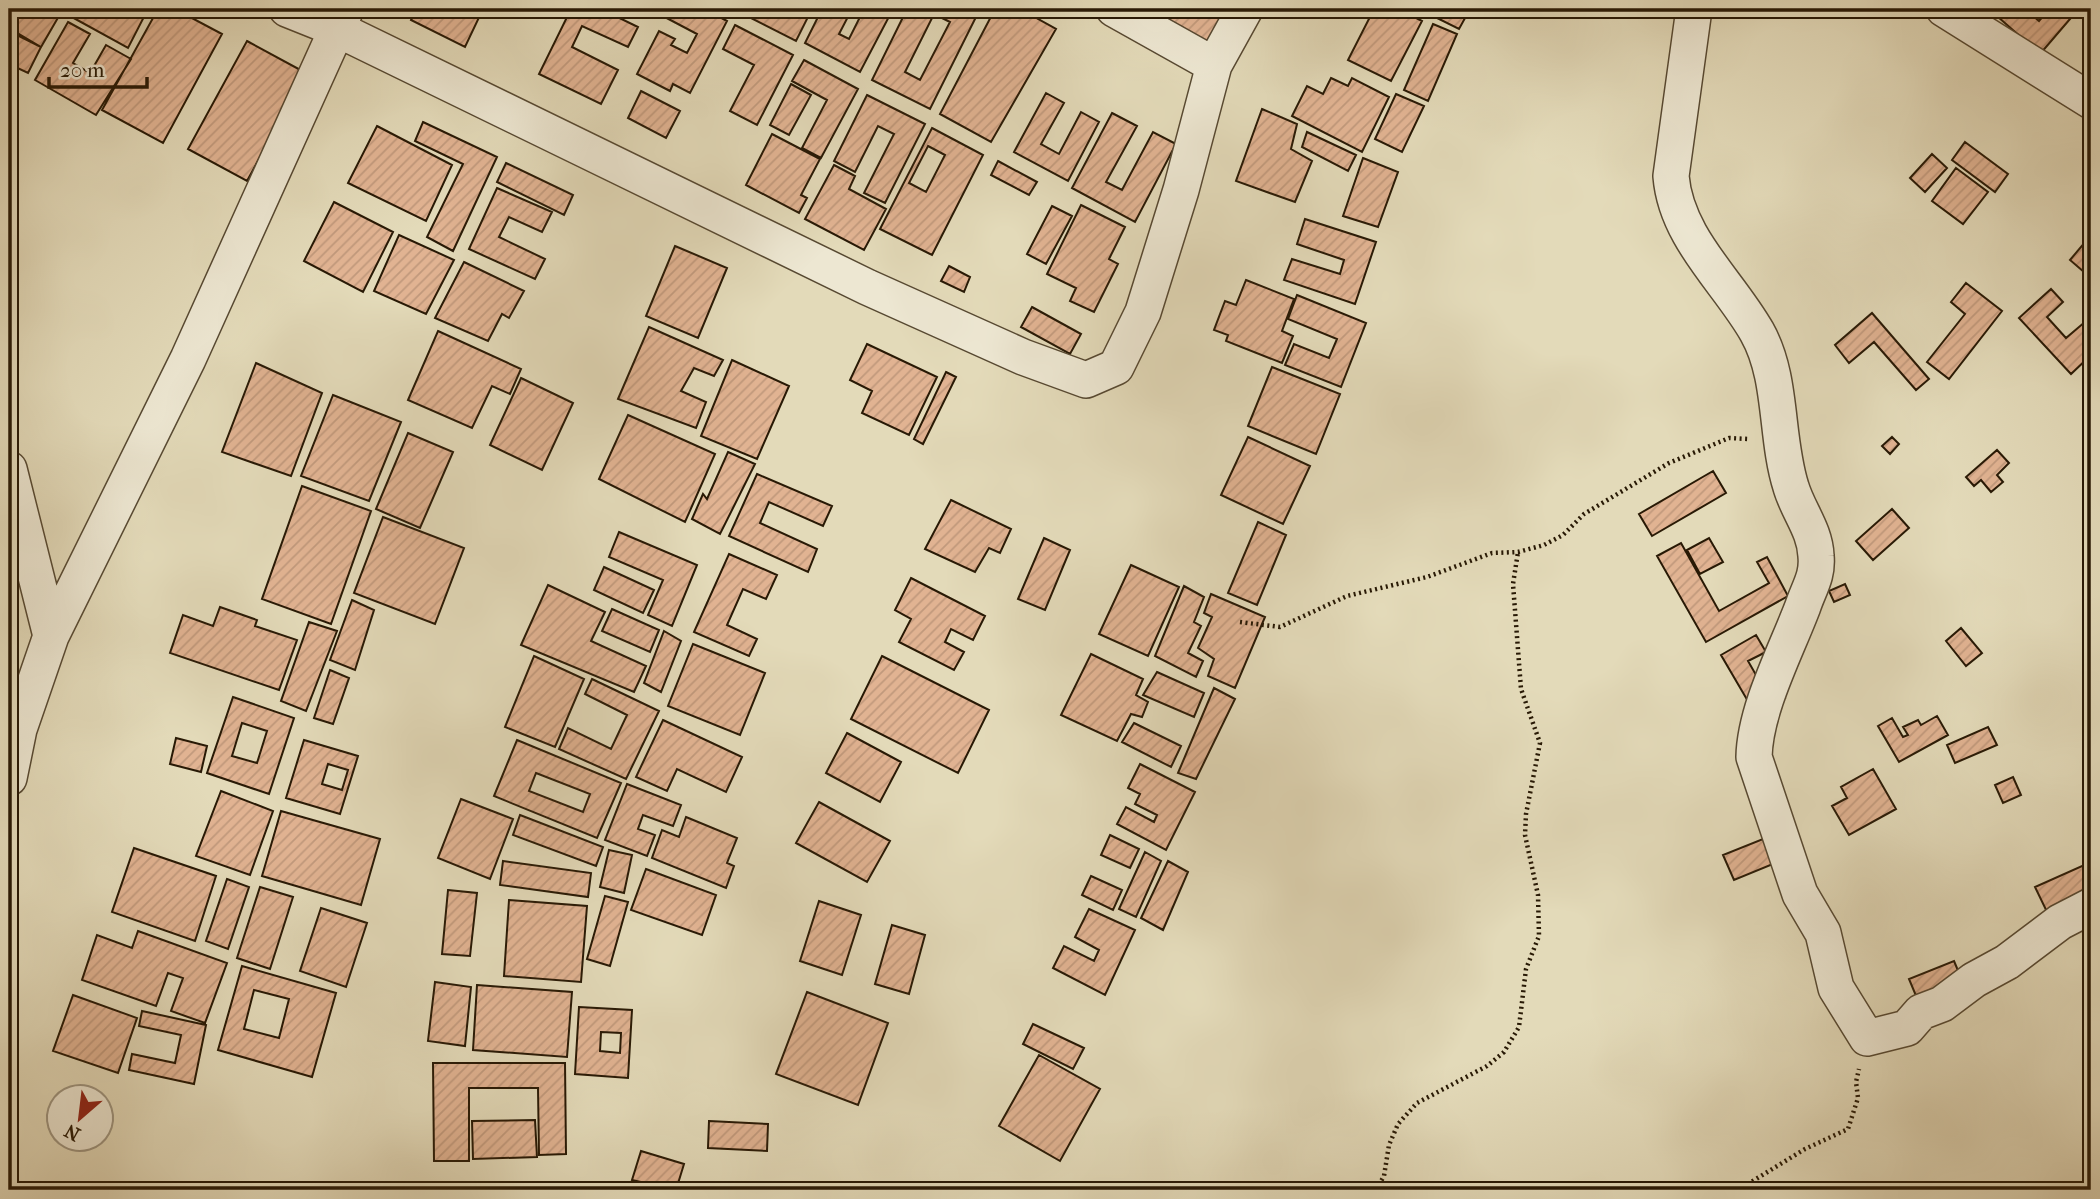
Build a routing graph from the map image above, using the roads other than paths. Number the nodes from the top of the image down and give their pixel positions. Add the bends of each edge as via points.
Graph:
1 (287, 9) edge
2 (1114, 9) edge
3 (1245, 9) edge
4 (1694, 9) edge
5 (1944, 9) edge
6 (341, 19) edge
7 (1214, 65) junction
8 (2091, 101) edge
9 (9, 469) edge
10 (51, 636) junction
11 (9, 779) edge
12 (2091, 906) edge

1 - 6 street
2 - 7 street
3 - 7 street
4 - 12 street via 1671,176 1673,199 1687,230 1768,355 1791,489 1812,533 1816,577 1764,707 1754,737 1754,757 1800,894 1823,933 1836,988 1867,1038 1907,1028 1921,1012 1942,1004 2060,922
5 - 8 street
6 - 7 street via 866,287 1086,380 1116,367 1143,312
6 - 10 street via 188,359
9 - 10 street
10 - 11 street via 19,729

